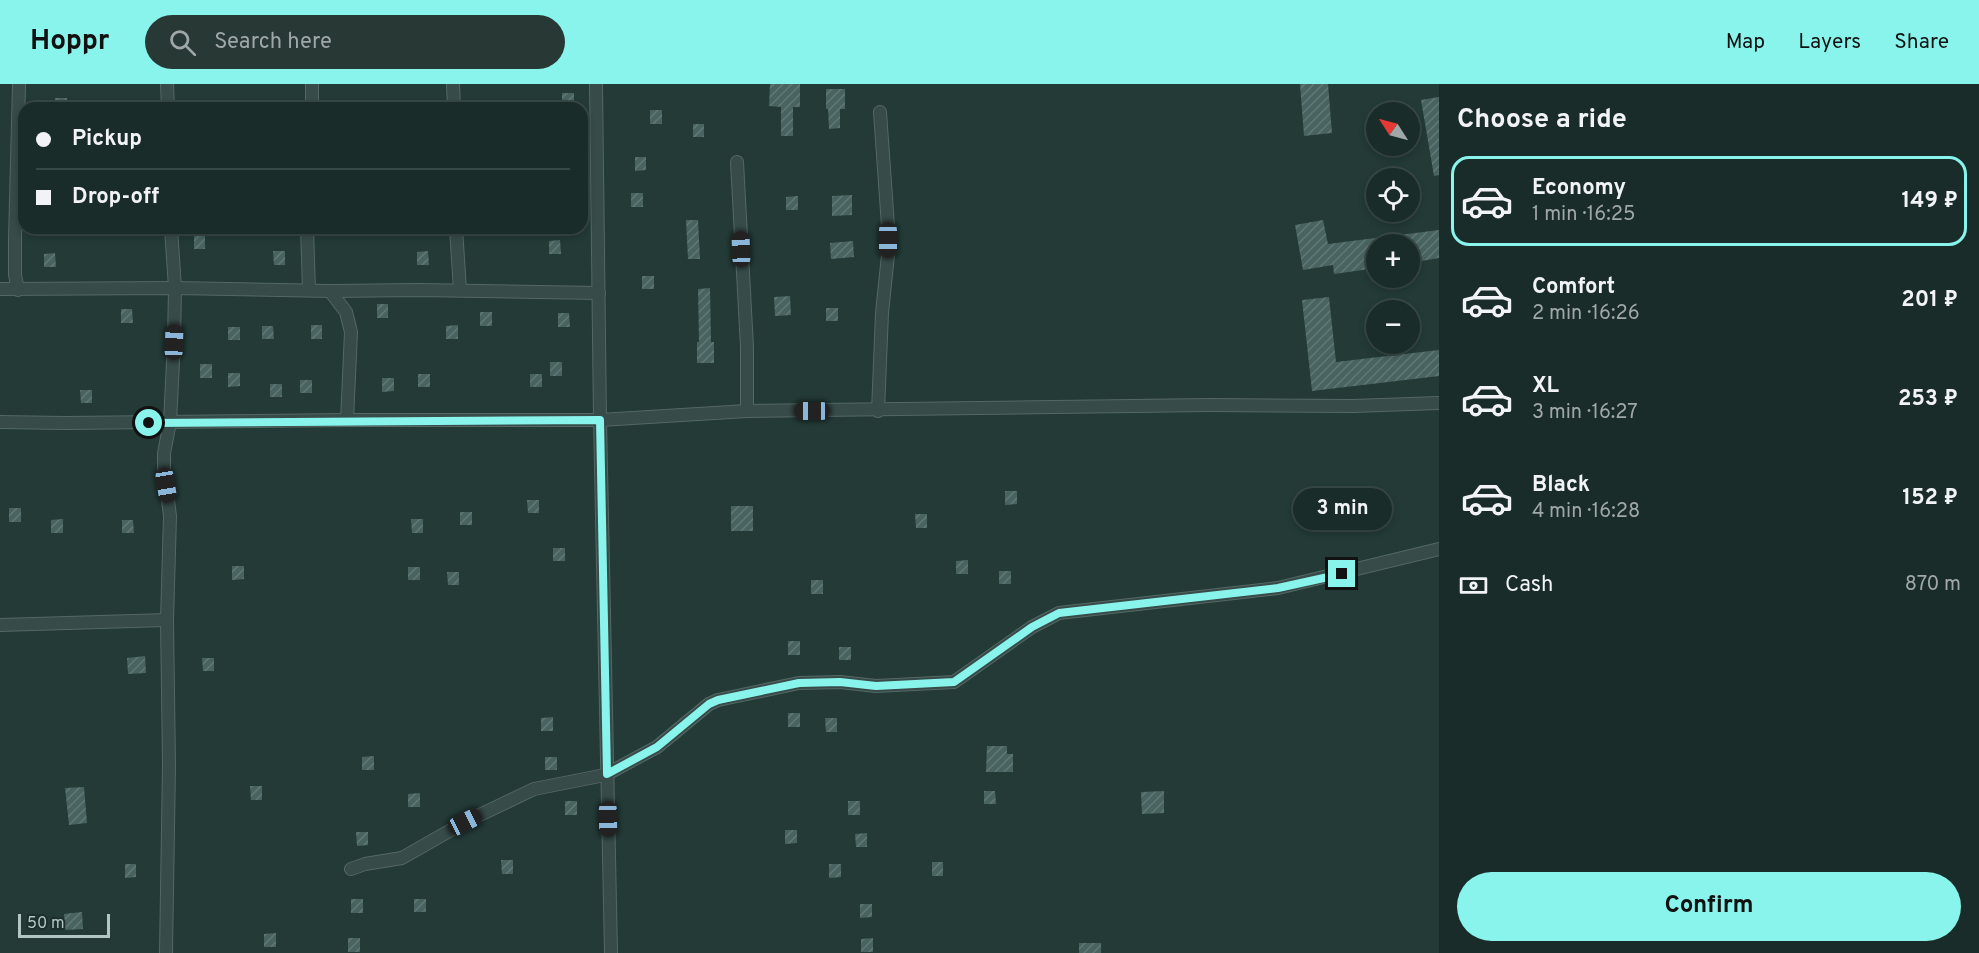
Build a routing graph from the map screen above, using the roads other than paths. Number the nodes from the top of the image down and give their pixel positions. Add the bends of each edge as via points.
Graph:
1 (19, 84) edge
2 (167, 84) edge
3 (312, 84) edge
4 (453, 84) edge
5 (596, 84) edge
6 (19, 102) edge
7 (168, 102) edge
8 (312, 102) edge
9 (453, 102) edge
10 (880, 112) dead end
11 (18, 122) edge
12 (737, 162) dead end
13 (171, 234) edge
14 (307, 234) edge
15 (456, 234) edge
16 (175, 288) junction
17 (0, 290) edge
18 (18, 290) junction
19 (309, 290) junction
20 (460, 290) junction
21 (330, 291) junction
22 (599, 293) junction
23 (1439, 403) edge
24 (747, 411) junction
25 (878, 411) junction
26 (347, 420) junction
27 (600, 420) junction
28 (0, 422) edge
29 (170, 422) junction
30 (1439, 549) edge
31 (167, 620) junction
32 (0, 625) edge
33 (607, 774) junction
34 (351, 869) dead end
35 (166, 953) edge
36 (611, 953) edge

1 - 6 street
2 - 7 street
3 - 8 street
4 - 9 street
5 - 22 street
10 - 25 street via 888,255
11 - 18 street
12 - 24 street
13 - 16 street
14 - 19 street
15 - 20 street
16 - 18 street
16 - 19 street
16 - 29 street
17 - 18 street
19 - 21 street
20 - 21 street
20 - 22 street
21 - 26 street via 346,312 351,332
22 - 27 street
23 - 25 street
24 - 25 street
24 - 27 street
26 - 27 street
26 - 29 street
27 - 33 street
28 - 29 street
29 - 31 street via 164,453 170,516
30 - 33 street via 1278,588 1059,613 1032,627 954,682 876,686 799,683 718,700 657,747
31 - 32 street
31 - 35 street
33 - 34 street via 534,789 402,858
33 - 36 street

